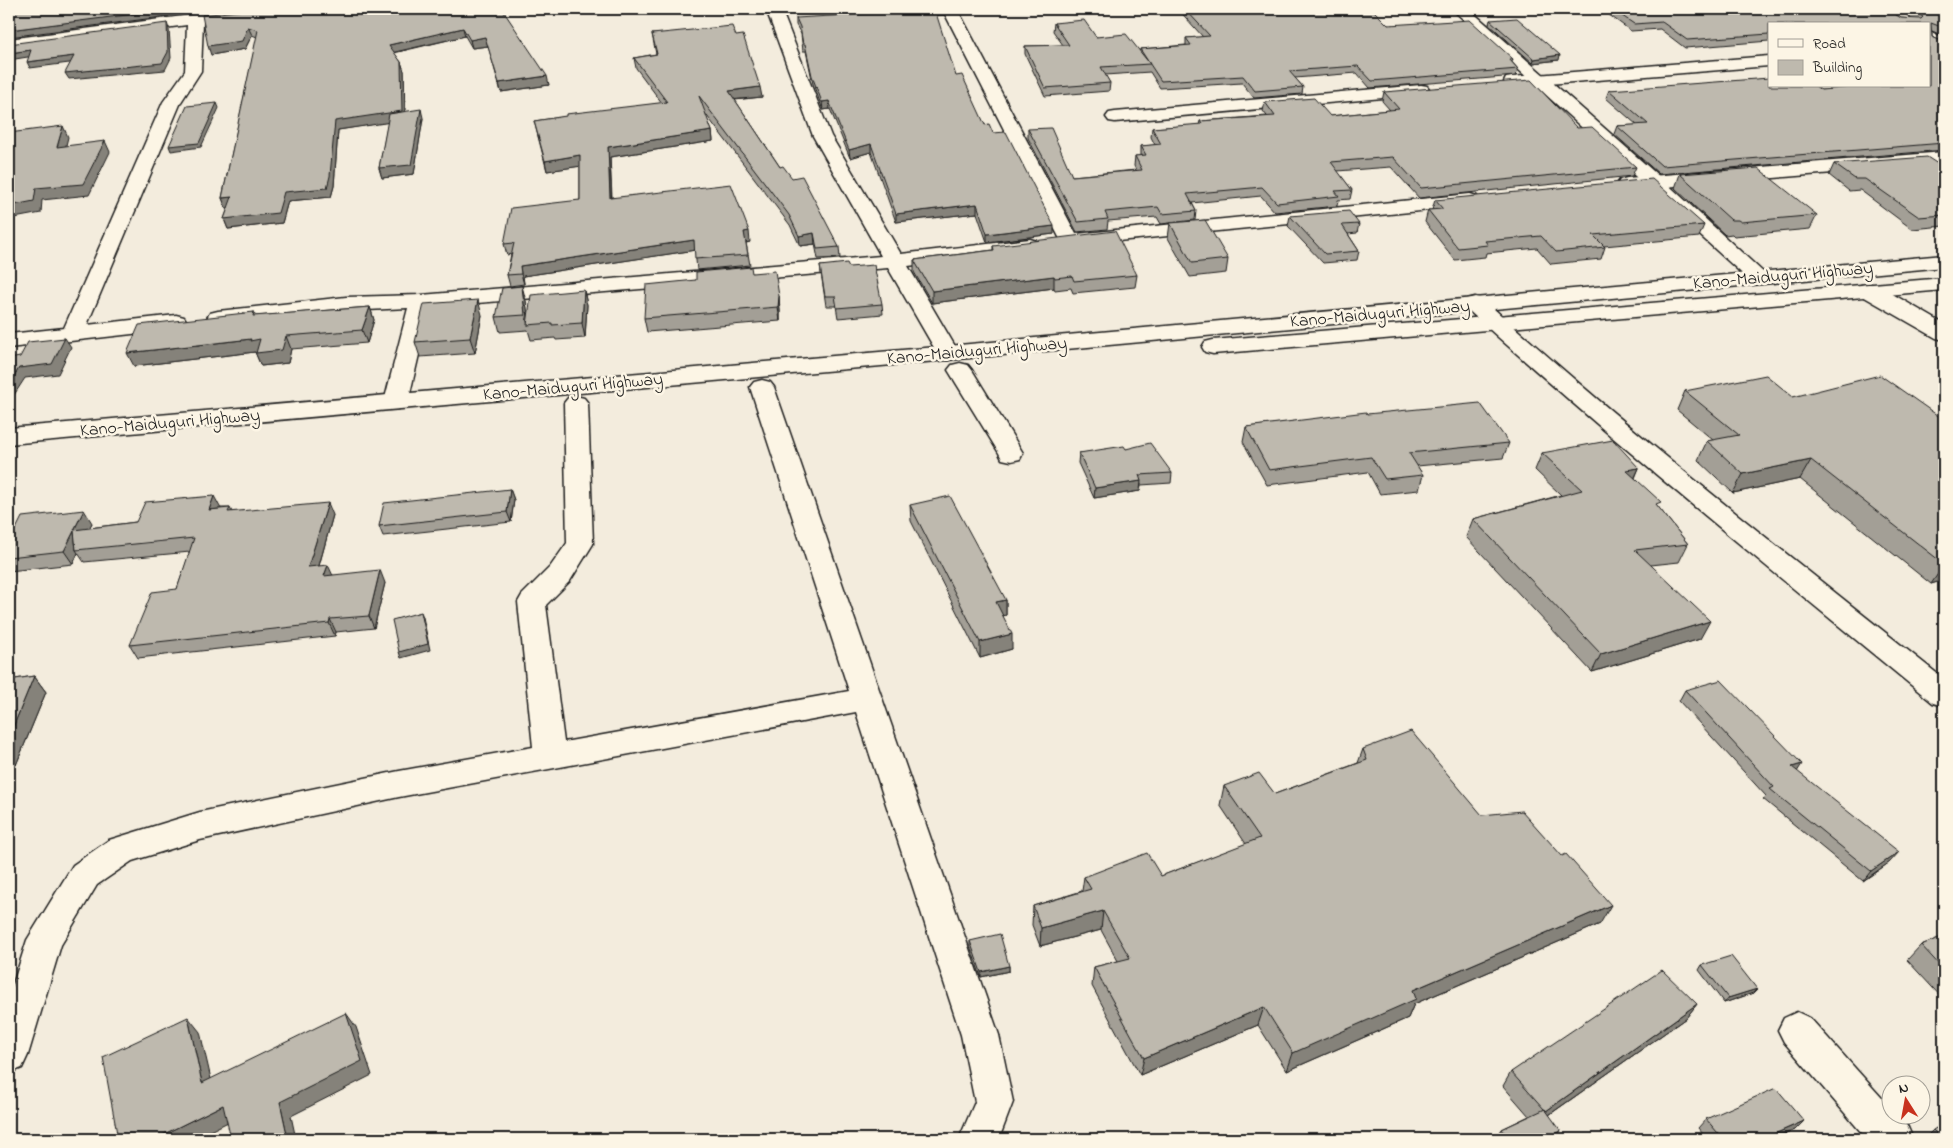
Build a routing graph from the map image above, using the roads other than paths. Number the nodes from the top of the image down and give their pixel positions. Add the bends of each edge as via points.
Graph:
1 (268, 9) edge
2 (950, 9) edge
3 (961, 9) edge
4 (1460, 9) edge
5 (775, 14) edge
6 (854, 15) edge
7 (161, 16) edge
8 (195, 19) junction
9 (796, 19) edge
10 (1930, 37) edge
11 (9, 44) edge
12 (1944, 46) edge
13 (1930, 49) edge
14 (1768, 61) edge
15 (1539, 79) junction
16 (1499, 83) edge
17 (1440, 88) edge
18 (1115, 116) dead end
19 (1944, 158) edge
20 (1654, 182) junction
21 (1605, 186) edge
22 (1487, 198) edge
23 (1070, 241) junction
24 (1944, 261) edge
25 (895, 262) junction
26 (1757, 278) junction
27 (1944, 284) edge
28 (1870, 290) junction
29 (421, 301) junction
30 (1474, 304) junction
31 (1494, 322) junction
32 (73, 333) junction
33 (1944, 333) edge
34 (9, 341) edge
35 (954, 361) junction
36 (762, 387) junction
37 (396, 402) junction
38 (576, 403) junction
39 (9, 436) edge
40 (9, 453) edge
41 (1011, 453) dead end
42 (1944, 695) edge
43 (867, 699) junction
44 (550, 757) junction
45 (1797, 1030) dead end
46 (9, 1055) edge
47 (980, 1139) edge
48 (1893, 1139) edge

1 - 8 main road
2 - 3 main road
2 - 6 main road
2 - 23 main road
4 - 15 main road
5 - 9 main road
5 - 25 main road via 822,136
7 - 8 main road
7 - 11 main road
8 - 32 main road via 193,71 172,102
10 - 12 main road
12 - 13 main road
14 - 15 main road
15 - 16 main road
15 - 20 main road
17 - 18 main road
19 - 20 main road
20 - 21 main road
20 - 26 main road
22 - 23 main road
23 - 25 main road
24 - 26 main road, Kano-Maiduguri Highway
25 - 29 main road
25 - 35 main road
26 - 30 main road, Kano-Maiduguri Highway
27 - 28 main road, Kano-Maiduguri Highway
28 - 31 main road, Kano-Maiduguri Highway
28 - 33 main road
29 - 32 main road via 346,304
29 - 37 main road
30 - 31 main road
30 - 35 main road, Kano-Maiduguri Highway
31 - 35 main road, Kano-Maiduguri Highway
31 - 42 main road via 1670,474
32 - 34 main road
35 - 36 main road, Kano-Maiduguri Highway
35 - 37 main road, Kano-Maiduguri Highway
35 - 41 main road
36 - 38 main road, Kano-Maiduguri Highway
36 - 43 main road
37 - 39 main road, Kano-Maiduguri Highway
38 - 40 main road, Kano-Maiduguri Highway
38 - 44 main road via 580,544 560,574 532,602
43 - 44 main road
43 - 47 main road via 980,1035 994,1102
44 - 46 main road via 399,784 200,826 121,850 85,875 45,940
45 - 48 main road

